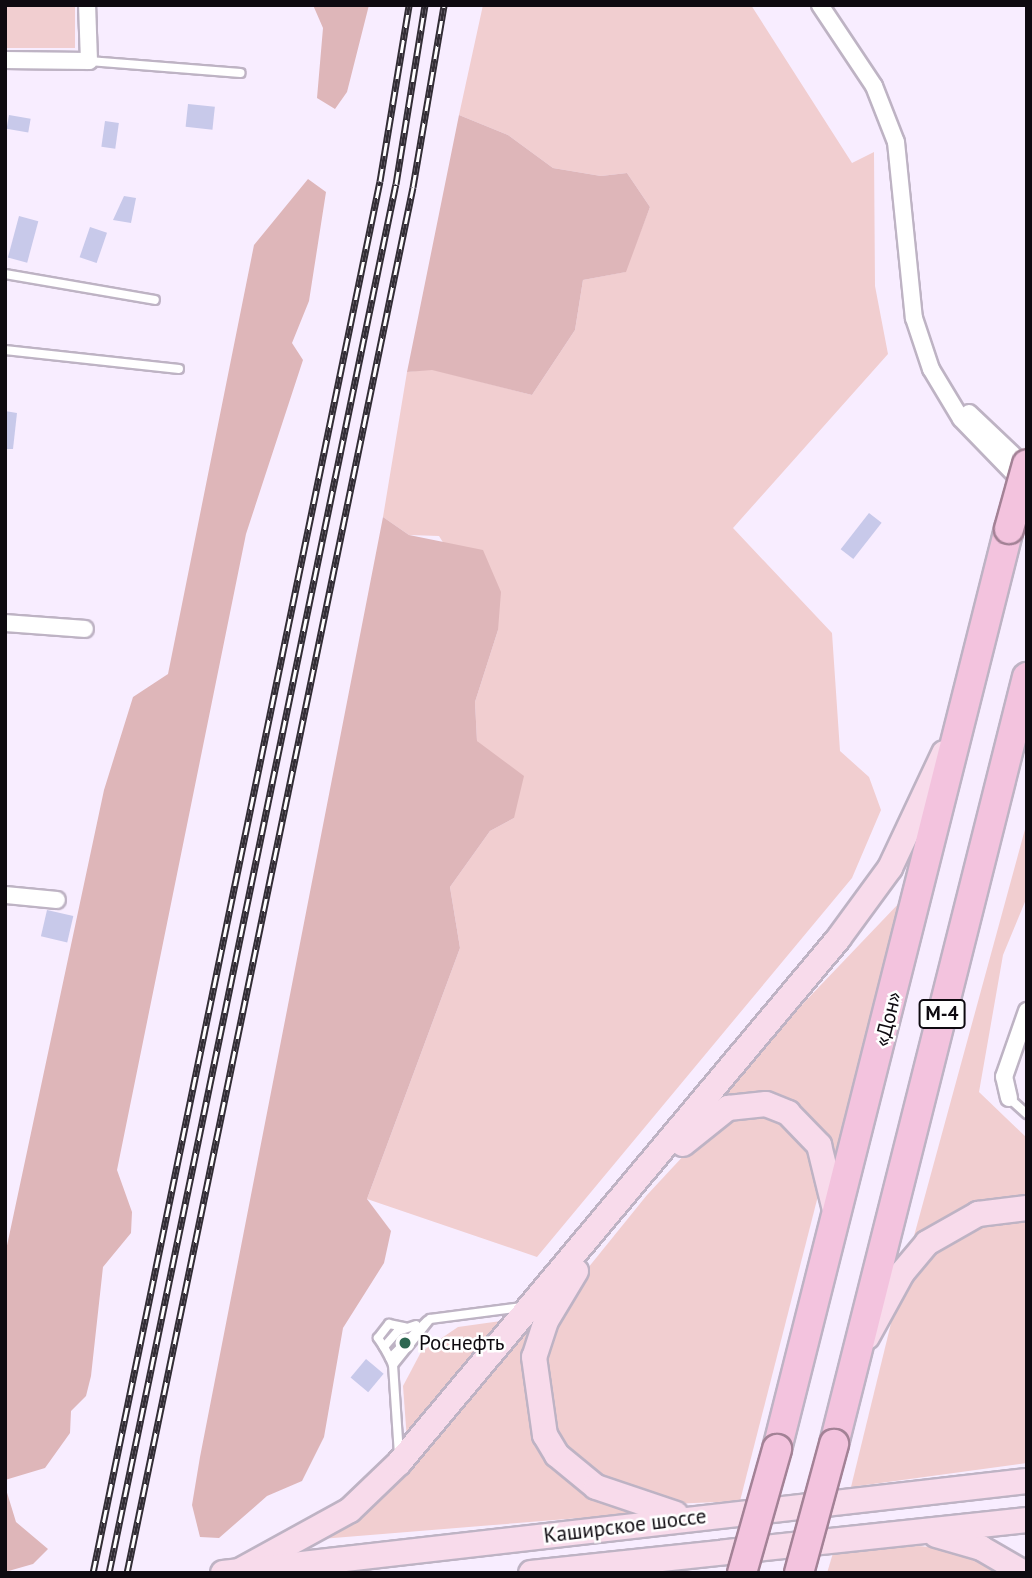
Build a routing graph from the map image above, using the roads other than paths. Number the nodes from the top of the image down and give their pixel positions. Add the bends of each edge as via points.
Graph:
1 (87, 5) edge
2 (820, 5) edge
3 (5, 60) edge
4 (89, 61) junction
5 (241, 73) dead end
6 (5, 274) edge
7 (155, 300) dead end
8 (5, 350) edge
9 (179, 369) dead end
10 (931, 369) junction
11 (1027, 466) edge
12 (1027, 486) edge
13 (5, 624) edge
14 (85, 629) dead end
15 (1027, 677) edge
16 (959, 717) junction
17 (5, 895) edge
18 (57, 901) dead end
19 (1027, 1011) edge
20 (1009, 1098) joint
21 (1027, 1114) edge
22 (1027, 1209) edge
23 (836, 1222) junction
24 (529, 1306) junction
25 (430, 1320) junction
26 (419, 1324) junction
27 (860, 1350) junction
28 (391, 1361) junction
29 (399, 1463) junction
30 (1025, 1480) edge
31 (693, 1518) junction
32 (1027, 1520) edge
33 (925, 1532) junction
34 (599, 1568) edge
35 (232, 1572) edge
36 (531, 1573) edge
37 (742, 1573) edge
38 (799, 1573) edge
39 (1024, 1573) edge

1 - 4 street
2 - 10 street via 874,86 896,142 914,318
3 - 4 street
4 - 5 lane
6 - 7 lane
8 - 9 lane
10 - 11 street
10 - 12 street via 961,419
11 - 16 highway, «Дон» / М-4, bridge
13 - 14 street
15 - 27 highway, М-4
16 - 23 highway, «Дон» / М-4
16 - 24 main road via 904,841 861,908
17 - 18 street
19 - 20 street via 1004,1077
20 - 21 lane
22 - 27 main road via 978,1214 927,1243 902,1273
23 - 31 main road via 829,1166 807,1127 766,1104 728,1108 696,1129 644,1189 578,1267 546,1321 534,1357 534,1392 557,1455 615,1497
23 - 37 highway, «Дон» / М-4, bridge
24 - 25 lane
24 - 29 main road
25 - 26 lane
25 - 28 lane
26 - 28 lane
26 - 28 lane via 408,1328 389,1324 378,1338
27 - 38 highway, М-4, bridge
28 - 29 lane
29 - 35 main road via 350,1510
30 - 31 main road, Каширское шоссе
31 - 35 main road, Каширское шоссе
32 - 33 main road, Каширское шоссе
33 - 34 main road, Каширское шоссе
33 - 39 main road via 981,1548
34 - 36 main road, Каширское шоссе

